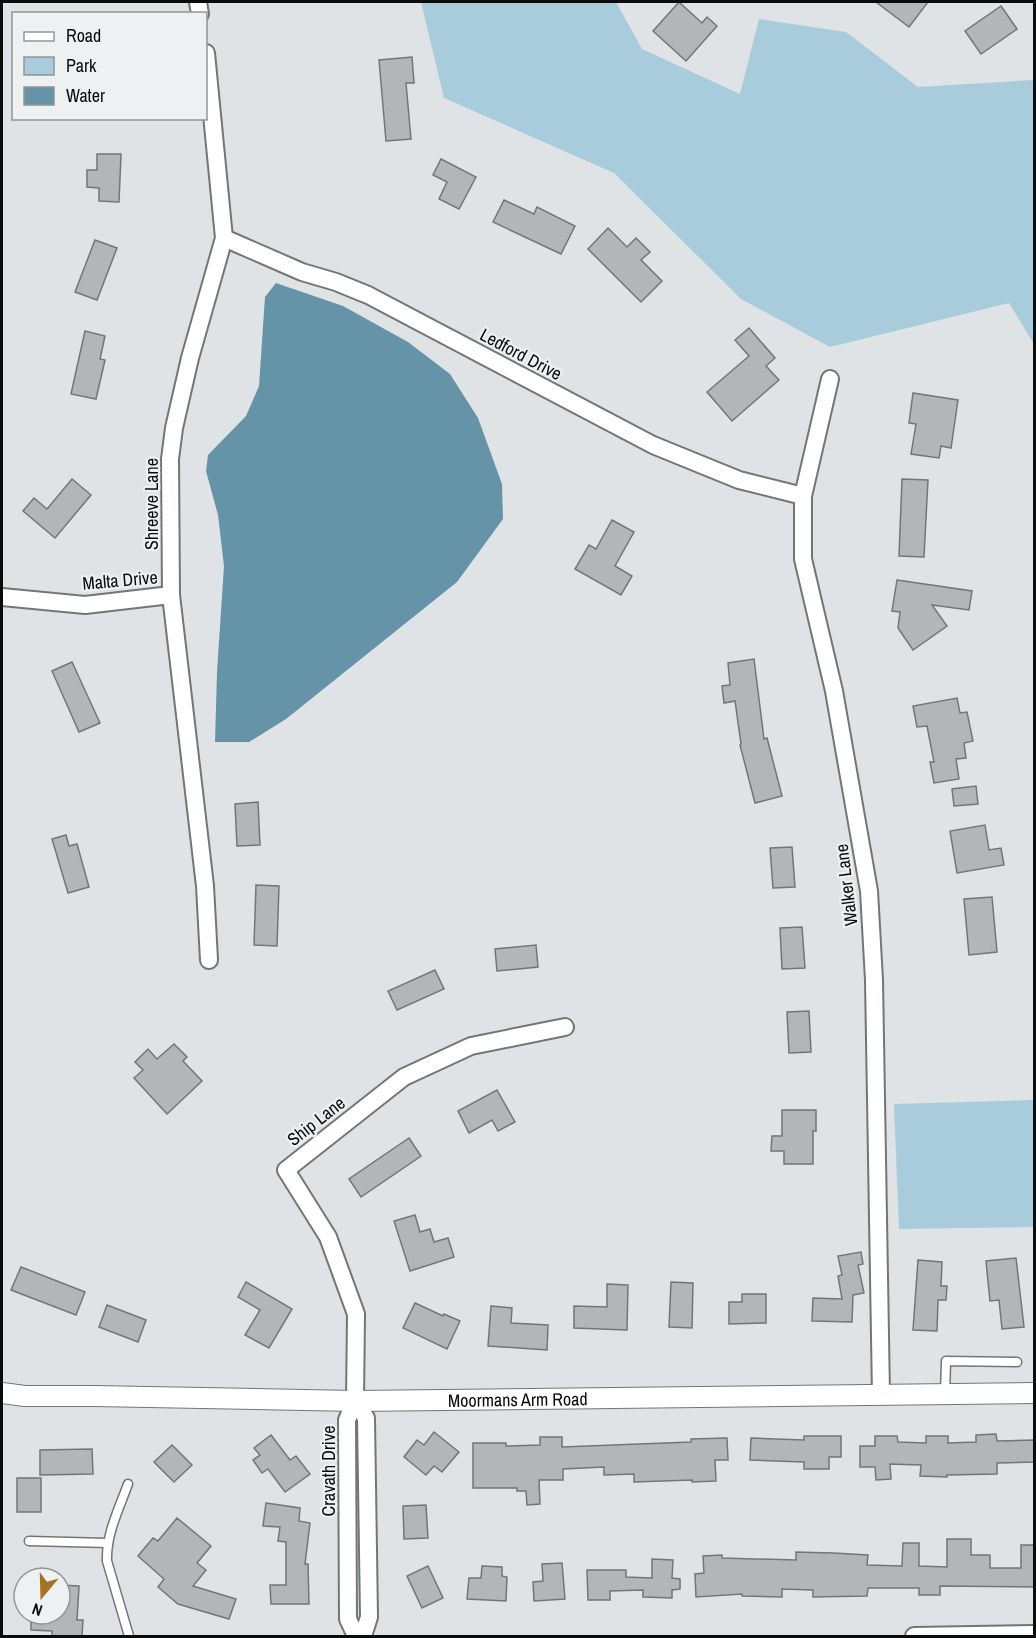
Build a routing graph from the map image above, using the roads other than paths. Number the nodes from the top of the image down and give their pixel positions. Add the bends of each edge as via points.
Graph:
1 (207, 61) edge
2 (224, 238) junction
3 (830, 378) dead end
4 (803, 496) junction
5 (171, 595) junction
6 (2, 597) edge
7 (209, 960) dead end
8 (565, 1027) dead end
9 (1017, 1362) dead end
10 (2, 1393) edge
11 (1035, 1393) edge
12 (881, 1395) junction
13 (945, 1395) junction
14 (355, 1401) junction
15 (128, 1484) dead end
16 (29, 1541) dead end
17 (108, 1543) junction
18 (1035, 1635) edge
19 (129, 1636) edge
20 (356, 1636) edge
21 (363, 1636) edge
22 (914, 1636) edge

1 - 2 street, Shreeve Lane
2 - 4 street, Ledford Drive via 368,295 653,445 739,480
2 - 5 street, Shreeve Lane via 189,358 174,428 170,459
3 - 4 street, Walker Lane
4 - 12 street, Walker Lane via 803,558 834,691 869,891
5 - 6 street, Malta Drive via 85,605
5 - 7 street, Shreeve Lane via 205,886
8 - 14 street, Ship Lane via 471,1046 404,1077 286,1170 328,1237 356,1314
9 - 13 lane via 946,1361
10 - 14 street, Moormans Arm Road
11 - 13 street, Moormans Arm Road
12 - 13 street, Moormans Arm Road
12 - 14 street, Moormans Arm Road
14 - 20 street, Cravath Drive via 347,1420 348,1619
14 - 21 street, Cravath Drive via 366,1418 369,1617
15 - 17 lane
16 - 17 lane
17 - 19 lane via 107,1561
18 - 22 street

